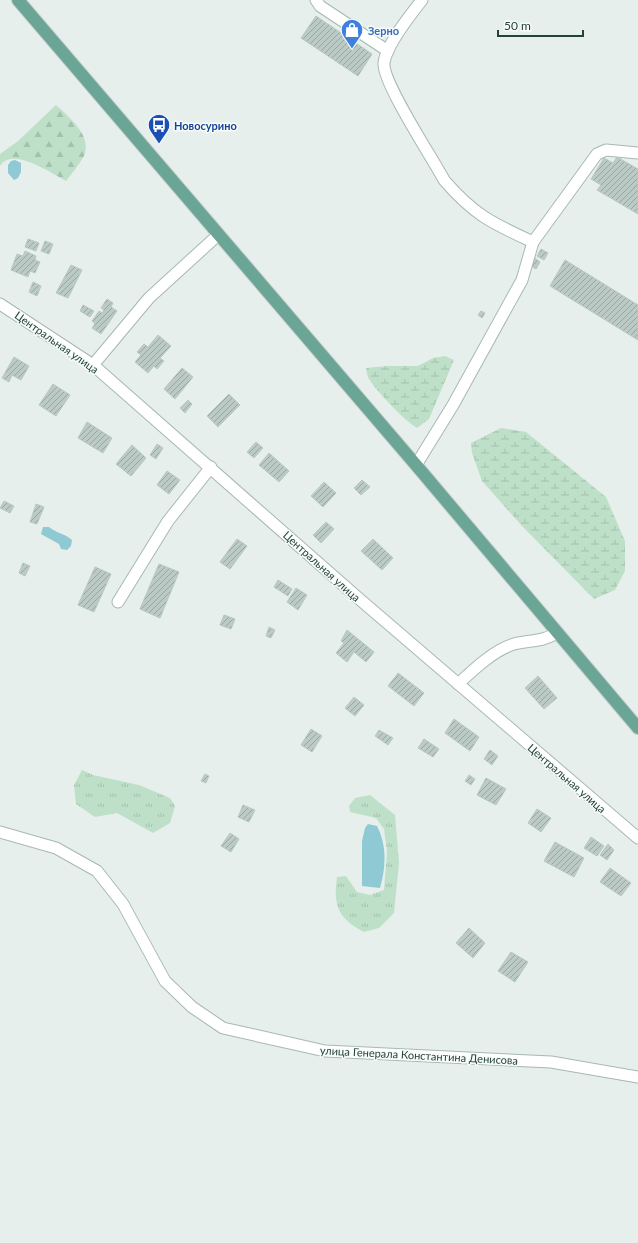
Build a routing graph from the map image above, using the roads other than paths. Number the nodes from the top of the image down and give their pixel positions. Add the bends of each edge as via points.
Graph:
1 (18, 0) edge
2 (316, 0) edge
3 (422, 0) edge
4 (388, 51) junction
5 (638, 153) edge
6 (218, 235) junction
7 (533, 242) junction
8 (0, 304) edge
9 (92, 365) junction
10 (416, 465) junction
11 (211, 467) junction
12 (118, 602) dead end
13 (556, 633) junction
14 (458, 684) junction
15 (638, 728) edge
16 (0, 832) edge
17 (638, 838) edge
18 (638, 1077) edge

1 - 6 main road
2 - 4 street via 320,6
3 - 4 street
4 - 7 street via 384,63 394,91 444,180 483,218
5 - 7 street via 606,150 597,154
6 - 9 street via 149,298
6 - 10 main road
7 - 10 street via 522,280
8 - 9 street, Центральная улица
9 - 11 street, Центральная улица
10 - 13 main road
11 - 12 street via 168,521
11 - 14 street, Центральная улица
13 - 14 street via 549,638 513,644 485,660
13 - 15 main road
14 - 17 street, Центральная улица
16 - 18 street, улица Генерала Константина Денисова via 56,848 97,871 123,904 165,980 192,1007 223,1028 325,1051 551,1062

